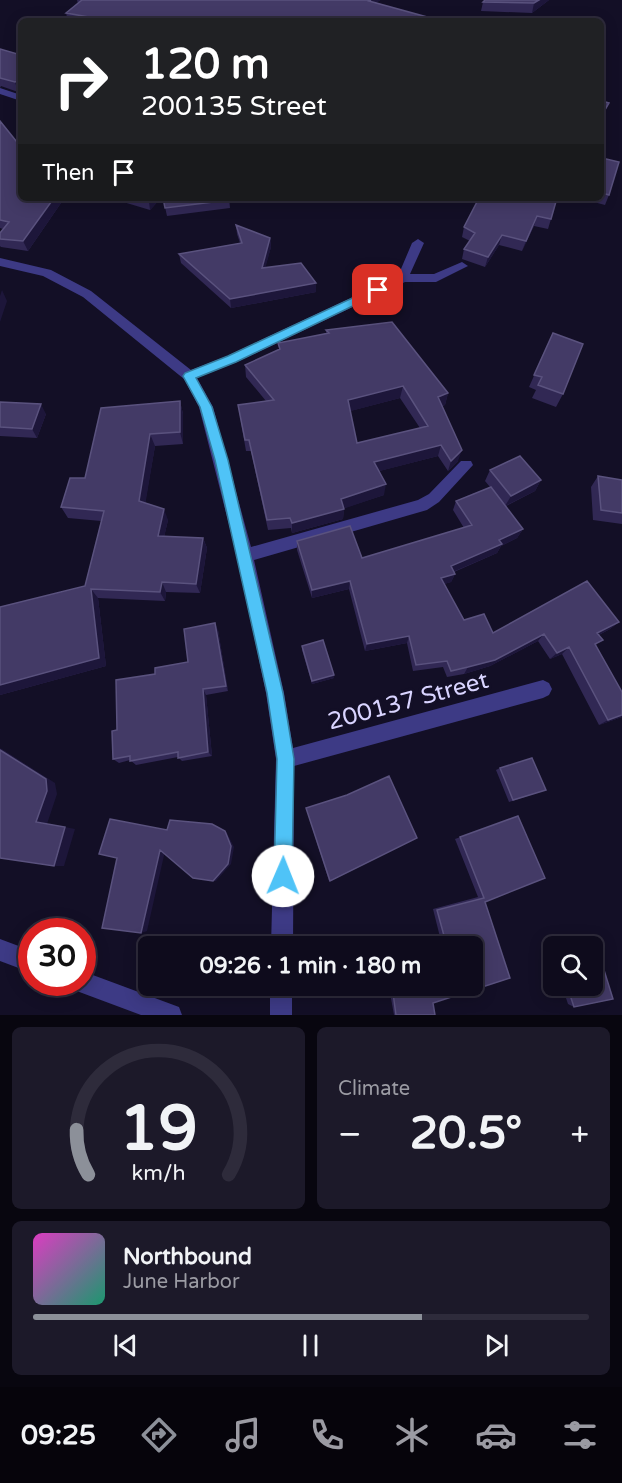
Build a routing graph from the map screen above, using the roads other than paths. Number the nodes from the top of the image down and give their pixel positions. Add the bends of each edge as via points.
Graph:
1 (0, 91) edge
2 (18, 97) edge
3 (418, 243) dead end
4 (0, 262) edge
5 (462, 266) dead end
6 (403, 278) junction
7 (189, 376) junction
8 (466, 465) dead end
9 (245, 556) junction
10 (543, 689) dead end
11 (285, 759) junction
12 (282, 936) edge
13 (0, 950) edge
14 (18, 957) edge
15 (96, 987) edge
16 (281, 996) edge
17 (171, 1015) edge
18 (280, 1015) edge

1 - 2 street
3 - 6 street
4 - 7 street via 47,273 87,294
5 - 6 street via 436,278
6 - 7 street
7 - 9 street via 206,407
8 - 9 street via 422,505
9 - 11 street
10 - 11 street, 200137 Street
11 - 12 street
13 - 14 street
15 - 17 street
16 - 18 street

